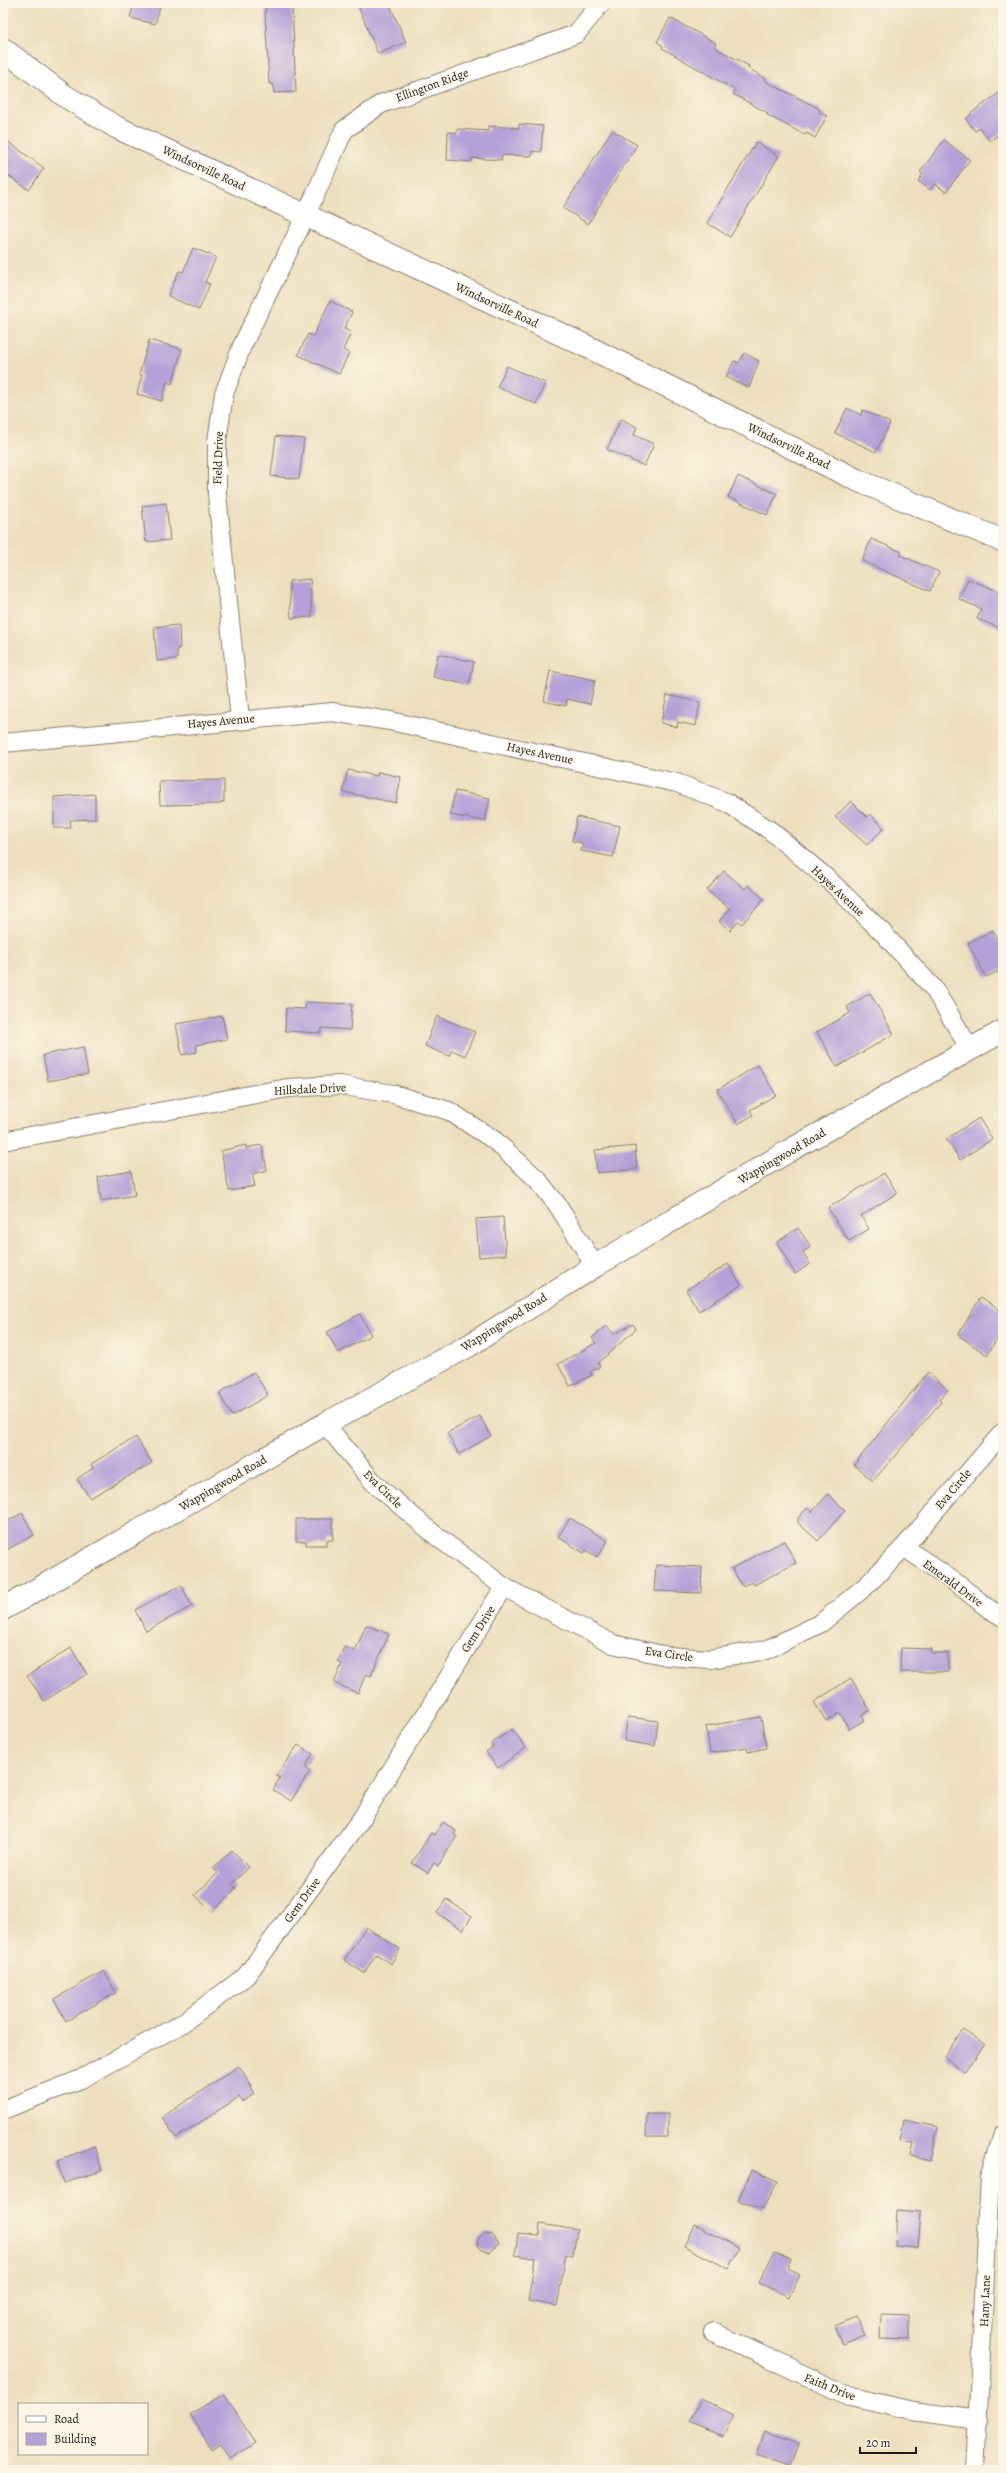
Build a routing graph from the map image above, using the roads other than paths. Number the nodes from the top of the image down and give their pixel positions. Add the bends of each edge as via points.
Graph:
1 (601, 3) edge
2 (3, 49) edge
3 (306, 215) junction
4 (1003, 541) edge
5 (240, 719) junction
6 (3, 743) edge
7 (1003, 1030) edge
8 (970, 1049) junction
9 (3, 1141) edge
10 (595, 1266) junction
11 (325, 1424) junction
12 (1003, 1432) edge
13 (904, 1548) junction
14 (504, 1587) junction
15 (3, 1609) edge
16 (1003, 1617) edge
17 (3, 2110) edge
18 (1003, 2134) edge
19 (713, 2332) dead end
20 (979, 2420) junction
21 (976, 2470) edge

1 - 3 street, Ellington Ridge via 576,34 381,104 344,130
2 - 3 main road, Windsorville Road via 65,96 116,127
3 - 4 main road, Windsorville Road via 586,346 858,480
3 - 5 street, Field Drive via 242,346 224,394 217,441 217,494
5 - 6 street, Hayes Avenue
5 - 8 street, Hayes Avenue via 332,712 390,721 677,783 726,802 771,832 829,880 883,933 934,989
7 - 8 main road, Wappingwood Road
8 - 10 main road, Wappingwood Road via 787,1152
9 - 10 street, Hillsdale Drive via 288,1088 339,1085 393,1094 449,1111 494,1140 537,1179 559,1207
10 - 11 main road, Wappingwood Road via 470,1345
11 - 14 street, Eva Circle via 375,1484 435,1535
11 - 15 main road, Wappingwood Road
12 - 13 street, Eva Circle
13 - 14 street, Eva Circle via 867,1585 821,1623 766,1650 709,1659 667,1656 613,1644
13 - 16 street, Emerald Drive
14 - 17 street, Gem Drive via 362,1818 246,1976 181,2024 81,2079
18 - 20 street, Hany Lane via 990,2177
19 - 20 street, Faith Drive via 851,2397 914,2411
20 - 21 street, Hany Lane

